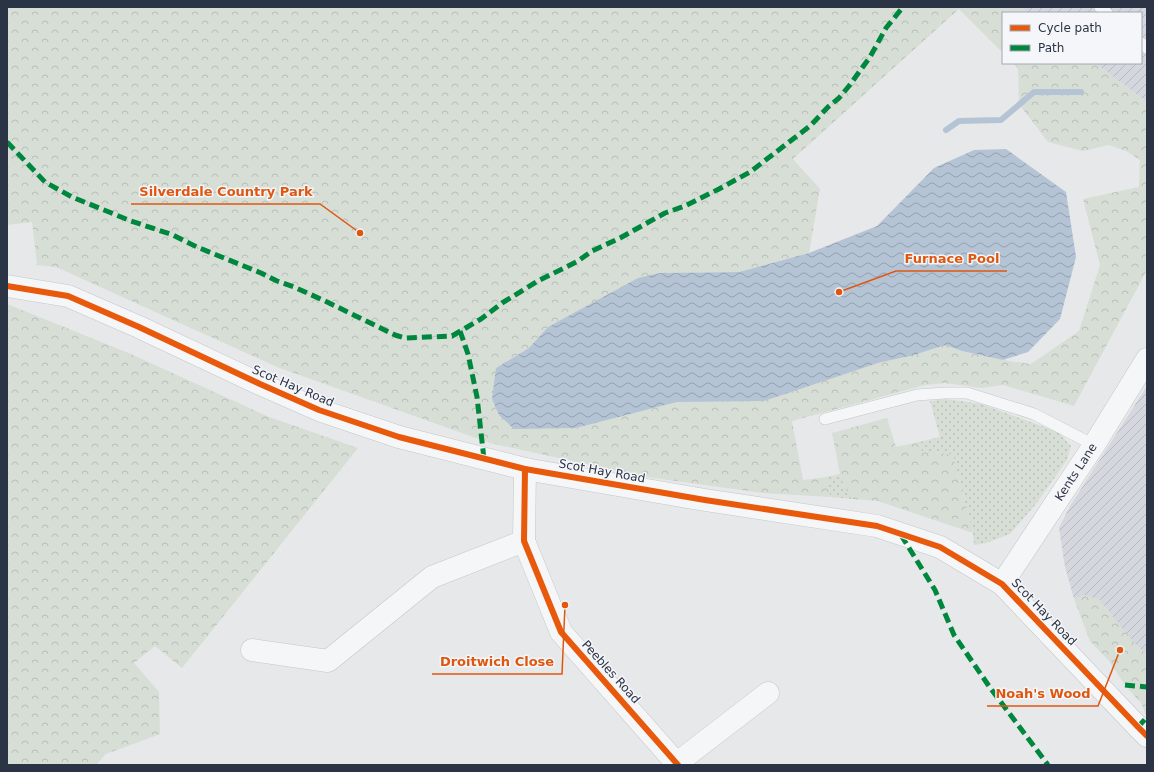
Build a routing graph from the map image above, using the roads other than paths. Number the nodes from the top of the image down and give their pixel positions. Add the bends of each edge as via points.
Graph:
1 (7, 286) edge
2 (1147, 359) edge
3 (825, 419) dead end
4 (1094, 445) junction
5 (525, 469) junction
6 (524, 541) junction
7 (1002, 584) junction
8 (252, 650) dead end
9 (768, 693) dead end
10 (1147, 736) edge
11 (678, 764) edge

1 - 5 street, Scot Hay Road via 68,296 319,410 399,437
2 - 4 street, Kents Lane
3 - 4 lane via 918,395 967,393 1034,414
4 - 7 street, Kents Lane
5 - 6 street, Peebles Road
5 - 7 street, Scot Hay Road via 877,526 940,547
6 - 8 street via 432,577 328,661
6 - 11 street, Peebles Road via 561,632
7 - 10 street, Scot Hay Road
9 - 11 street

